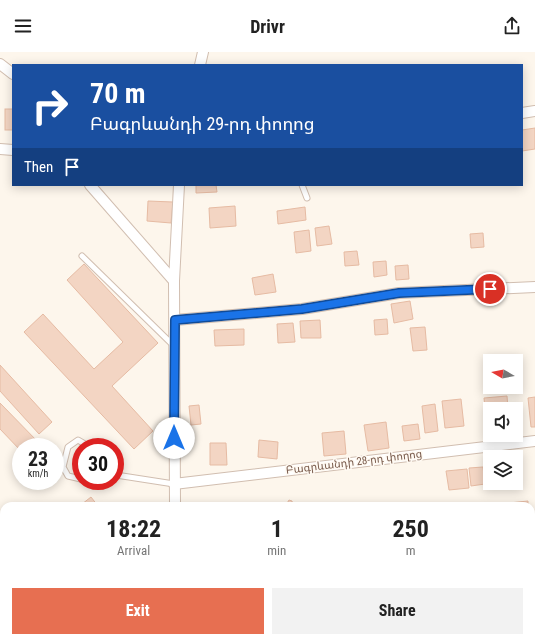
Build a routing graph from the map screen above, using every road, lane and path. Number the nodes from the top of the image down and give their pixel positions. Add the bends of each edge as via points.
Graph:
1 (203, 52) edge
2 (0, 64) edge
3 (200, 64) edge
4 (12, 73) edge
5 (535, 111) edge
6 (523, 113) edge
7 (0, 149) edge
8 (12, 150) edge
9 (91, 186) edge
10 (179, 186) edge
11 (302, 186) edge
12 (307, 198) dead end
13 (82, 256) dead end
14 (174, 281) junction
15 (535, 287) edge
16 (175, 320) junction
17 (174, 347) junction
18 (535, 441) edge
19 (72, 444) edge
20 (124, 476) edge
21 (72, 477) edge
22 (174, 484) junction
23 (174, 502) edge

1 - 3 street
2 - 4 street
5 - 6 street
7 - 8 street
9 - 14 street
10 - 14 street
11 - 12 lane
13 - 17 lane
14 - 16 street
15 - 16 street via 399,293 302,309
16 - 17 street
17 - 22 street
18 - 22 street, Բագրևանդի 28-րդ փողոց
19 - 21 lane via 68,447 63,467 68,476
20 - 22 lane
22 - 23 street

